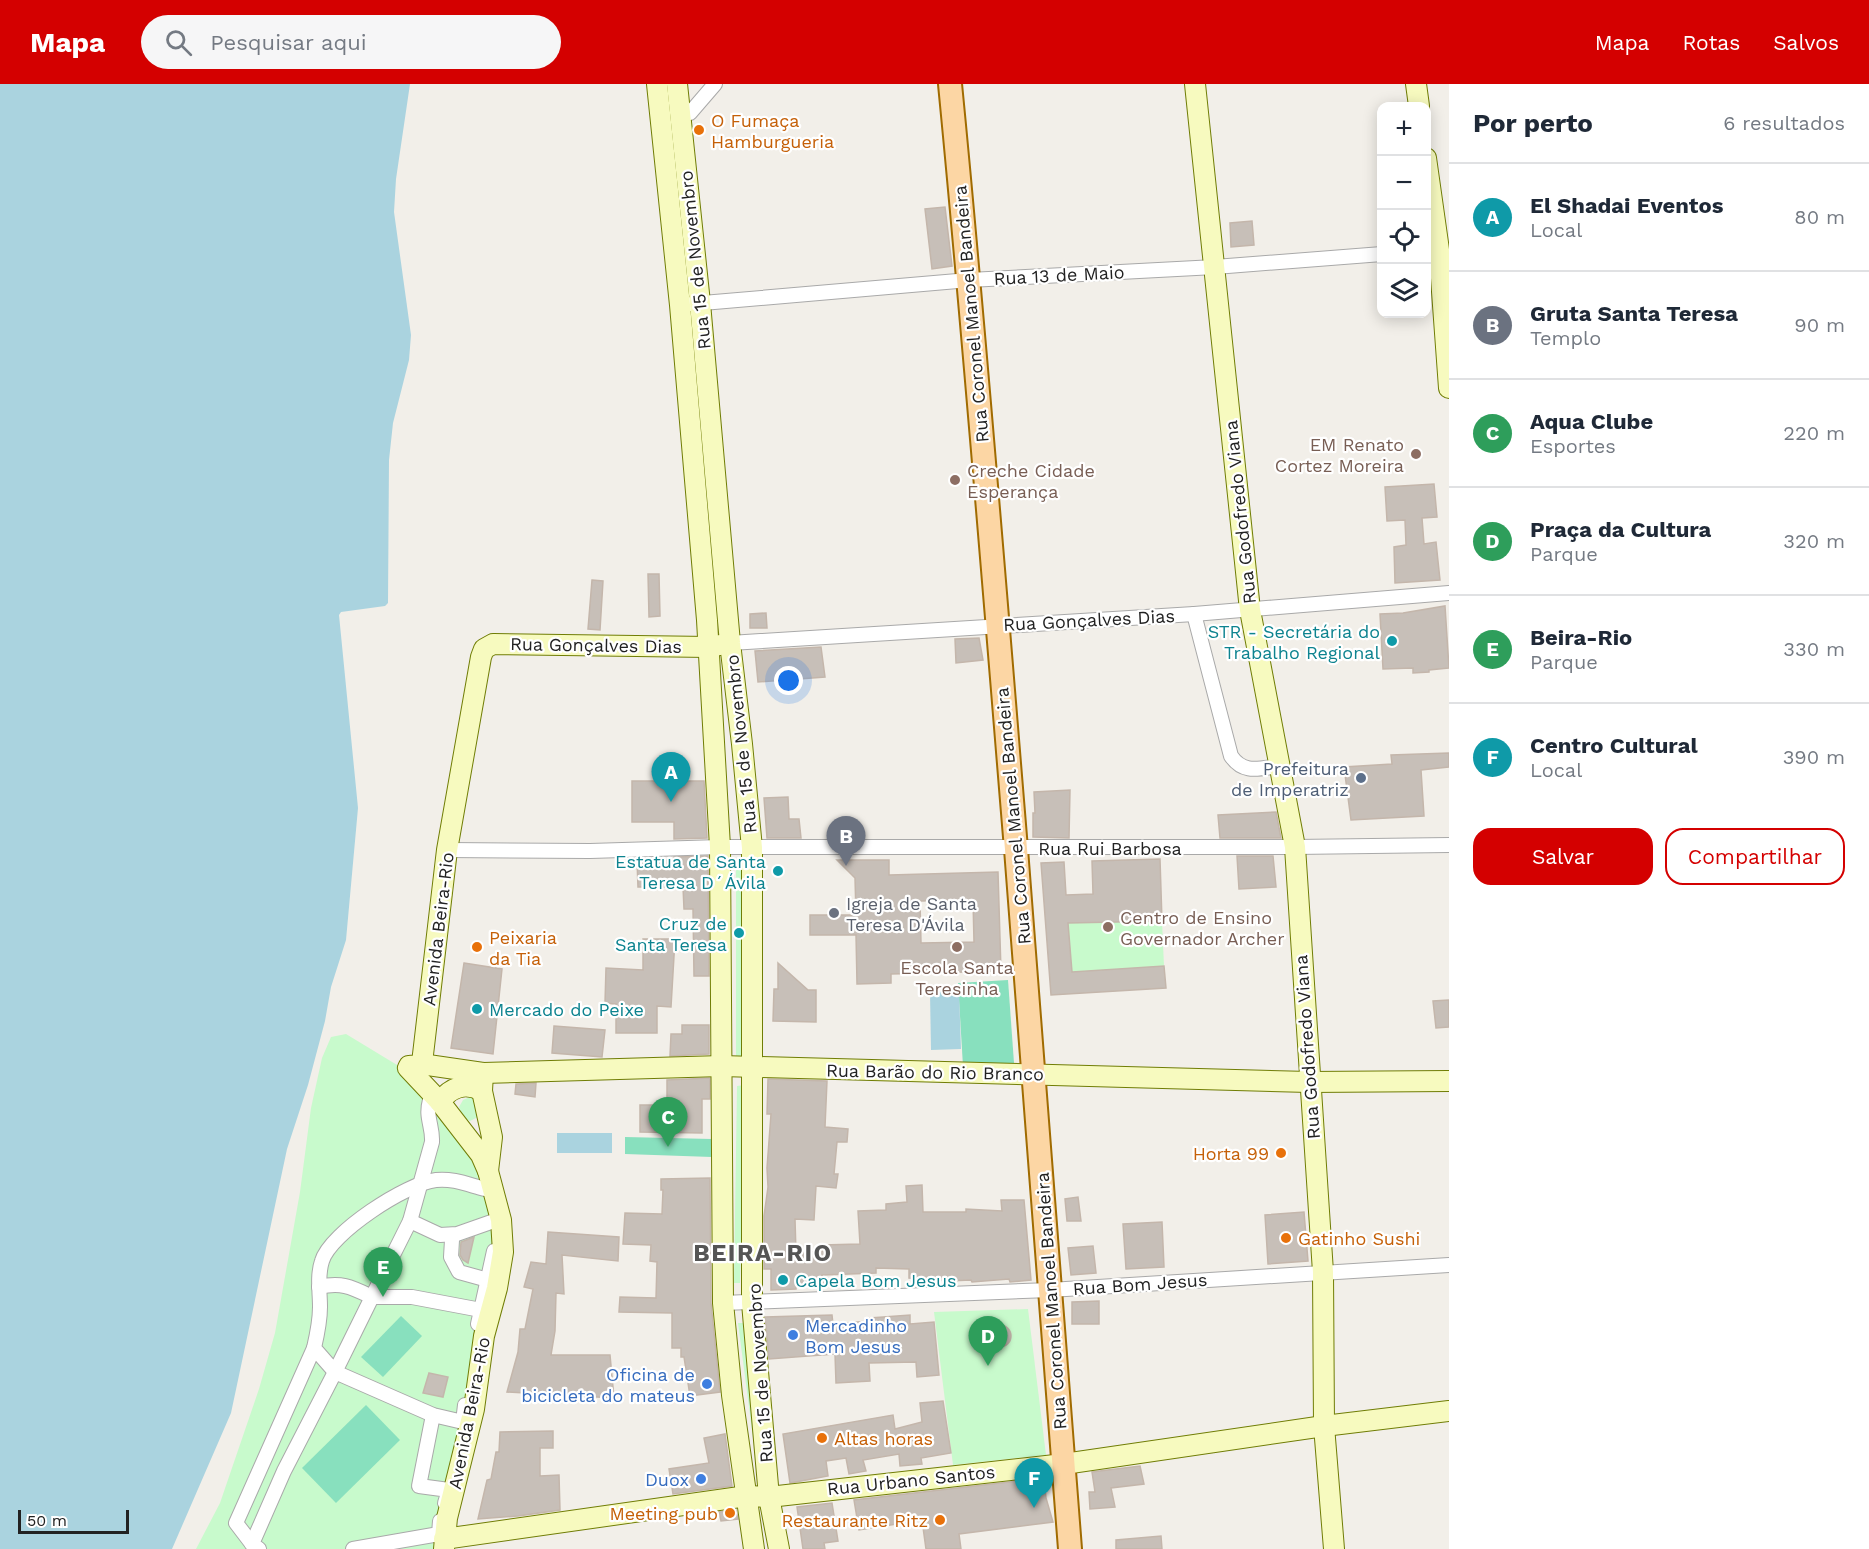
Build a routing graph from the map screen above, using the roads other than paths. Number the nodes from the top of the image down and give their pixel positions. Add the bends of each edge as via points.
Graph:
1 (657, 84) edge
2 (677, 84) edge
3 (715, 84) edge
4 (950, 84) edge
5 (1195, 84) edge
6 (1416, 84) edge
7 (1418, 102) edge
8 (690, 113) dead end
9 (1431, 196) edge
10 (1438, 250) edge
11 (1377, 254) edge
12 (1215, 267) junction
13 (969, 280) junction
14 (700, 303) junction
15 (680, 305) junction
16 (1449, 388) edge
17 (1449, 594) edge
18 (1250, 610) junction
19 (1194, 614) junction
20 (998, 625) junction
21 (730, 643) junction
22 (709, 647) junction
23 (484, 649) joint
24 (1280, 766) junction
25 (1449, 845) edge
26 (1295, 847) junction
27 (720, 848) junction
28 (752, 848) junction
29 (1016, 848) junction
30 (447, 850) junction
31 (421, 1064) junction
32 (722, 1066) junction
33 (752, 1067) junction
34 (1035, 1074) junction
35 (403, 1076) dead end
36 (1449, 1081) edge
37 (483, 1082) junction
38 (1309, 1082) junction
39 (435, 1101) junction
40 (489, 1123) junction
41 (467, 1137) junction
42 (486, 1180) junction
43 (419, 1185) junction
44 (410, 1221) junction
45 (494, 1221) junction
46 (452, 1240) dead end
47 (1449, 1265) edge
48 (1323, 1272) junction
49 (488, 1280) junction
50 (319, 1287) junction
51 (1050, 1290) junction
52 (372, 1296) junction
53 (723, 1303) junction
54 (752, 1303) junction
55 (481, 1310) junction
56 (314, 1348) junction
57 (335, 1372) junction
58 (1449, 1411) edge
59 (433, 1415) junction
60 (1324, 1426) junction
61 (1064, 1464) junction
62 (747, 1496) junction
63 (769, 1497) junction
64 (441, 1543) edge
65 (256, 1546) edge
66 (353, 1549) edge
67 (754, 1549) edge
68 (779, 1549) edge
69 (1070, 1549) edge
70 (1334, 1549) edge

1 - 15 main road, Rua 15 de Novembro
2 - 14 main road, Rua 15 de Novembro
3 - 8 street
4 - 13 main road, Rua Coronel Manoel Bandeira
5 - 12 main road, Rua Godofredo Viana
6 - 7 main road
9 - 10 main road
10 - 16 main road
11 - 12 street, Rua 13 de Maio
12 - 13 street, Rua 13 de Maio
12 - 18 main road, Rua Godofredo Viana
13 - 14 street, Rua 13 de Maio
13 - 20 main road, Rua Coronel Manoel Bandeira
14 - 15 street, Rua 13 de Maio
14 - 21 main road, Rua 15 de Novembro
15 - 22 main road, Rua 15 de Novembro
17 - 18 street, Rua Gonçalves Dias
18 - 19 street, Rua Gonçalves Dias
18 - 24 main road, Rua Godofredo Viana
19 - 20 street, Rua Gonçalves Dias
19 - 24 street via 1231,756 1237,765 1248,769
20 - 21 street, Rua Gonçalves Dias
20 - 29 main road, Rua Coronel Manoel Bandeira
21 - 22 main road, Rua Gonçalves Dias
21 - 28 main road, Rua 15 de Novembro
22 - 23 main road, Rua Gonçalves Dias via 493,644
22 - 27 main road, Rua 15 de Novembro
23 - 30 main road, Avenida Beira-Rio
24 - 26 main road, Rua Godofredo Viana
25 - 26 street, Rua Rui Barbosa
26 - 29 street, Rua Rui Barbosa
26 - 38 main road, Rua Godofredo Viana
27 - 28 street, Rua Rui Barbosa
27 - 30 street, Rua Rui Barbosa
27 - 32 main road, Rua 15 de Novembro
28 - 29 street, Rua Rui Barbosa
28 - 33 main road, Rua 15 de Novembro
29 - 34 main road, Rua Coronel Manoel Bandeira
30 - 31 main road, Avenida Beira-Rio
31 - 37 main road, Rua Barão do Rio Branco
31 - 39 main road, Avenida Beira-Rio via 409,1066 408,1071
32 - 33 main road, Rua Barão do Rio Branco
32 - 37 main road, Rua Barão do Rio Branco
32 - 53 main road, Rua 15 de Novembro
33 - 34 main road, Rua Barão do Rio Branco
33 - 54 main road, Rua 15 de Novembro
34 - 38 main road, Rua Barão do Rio Branco
34 - 51 main road, Rua Coronel Manoel Bandeira
35 - 39 street
36 - 38 main road, Rua Barão do Rio Branco
37 - 39 main road via 449,1091
37 - 40 main road, Avenida Beira-Rio
38 - 48 main road, Rua Godofredo Viana
39 - 41 main road, Avenida Beira-Rio
39 - 42 street via 475,1155
39 - 43 street via 427,1111 433,1133
40 - 41 main road via 480,1133
40 - 42 main road, Avenida Beira-Rio via 492,1142
41 - 42 main road, Avenida Beira-Rio via 481,1155
42 - 43 street via 434,1180
42 - 45 street
42 - 64 main road, Avenida Beira-Rio via 501,1220 503,1252 484,1336 474,1410
43 - 44 street
43 - 50 street via 388,1201 337,1238 324,1254
44 - 45 street via 440,1235 458,1234
44 - 52 street
45 - 49 street via 494,1253
46 - 49 street via 451,1257 459,1272
47 - 48 street, Rua Bom Jesus
48 - 51 street, Rua Bom Jesus
48 - 60 main road, Rua Godofredo Viana
49 - 55 street
50 - 52 street via 349,1286
50 - 56 street via 319,1325
51 - 54 street, Rua Bom Jesus
51 - 61 main road, Rua Coronel Manoel Bandeira
52 - 55 street via 412,1297
52 - 57 street
53 - 54 street, Rua Bom Jesus
53 - 62 main road, Rua 15 de Novembro
54 - 63 main road, Rua 15 de Novembro
55 - 59 street via 462,1422
56 - 57 street
56 - 65 street via 236,1523
57 - 59 street
57 - 65 street via 284,1471
58 - 60 main road, Rua Urbano Santos
59 - 64 street via 419,1486 448,1490
60 - 61 main road, Rua Urbano Santos
60 - 70 main road, Rua Godofredo Viana
61 - 63 main road, Rua Urbano Santos
61 - 69 main road, Rua Coronel Manoel Bandeira
62 - 63 main road, Rua Urbano Santos
62 - 64 main road, Rua Urbano Santos
62 - 67 main road, Rua 15 de Novembro
63 - 68 main road, Rua 15 de Novembro
64 - 66 street

